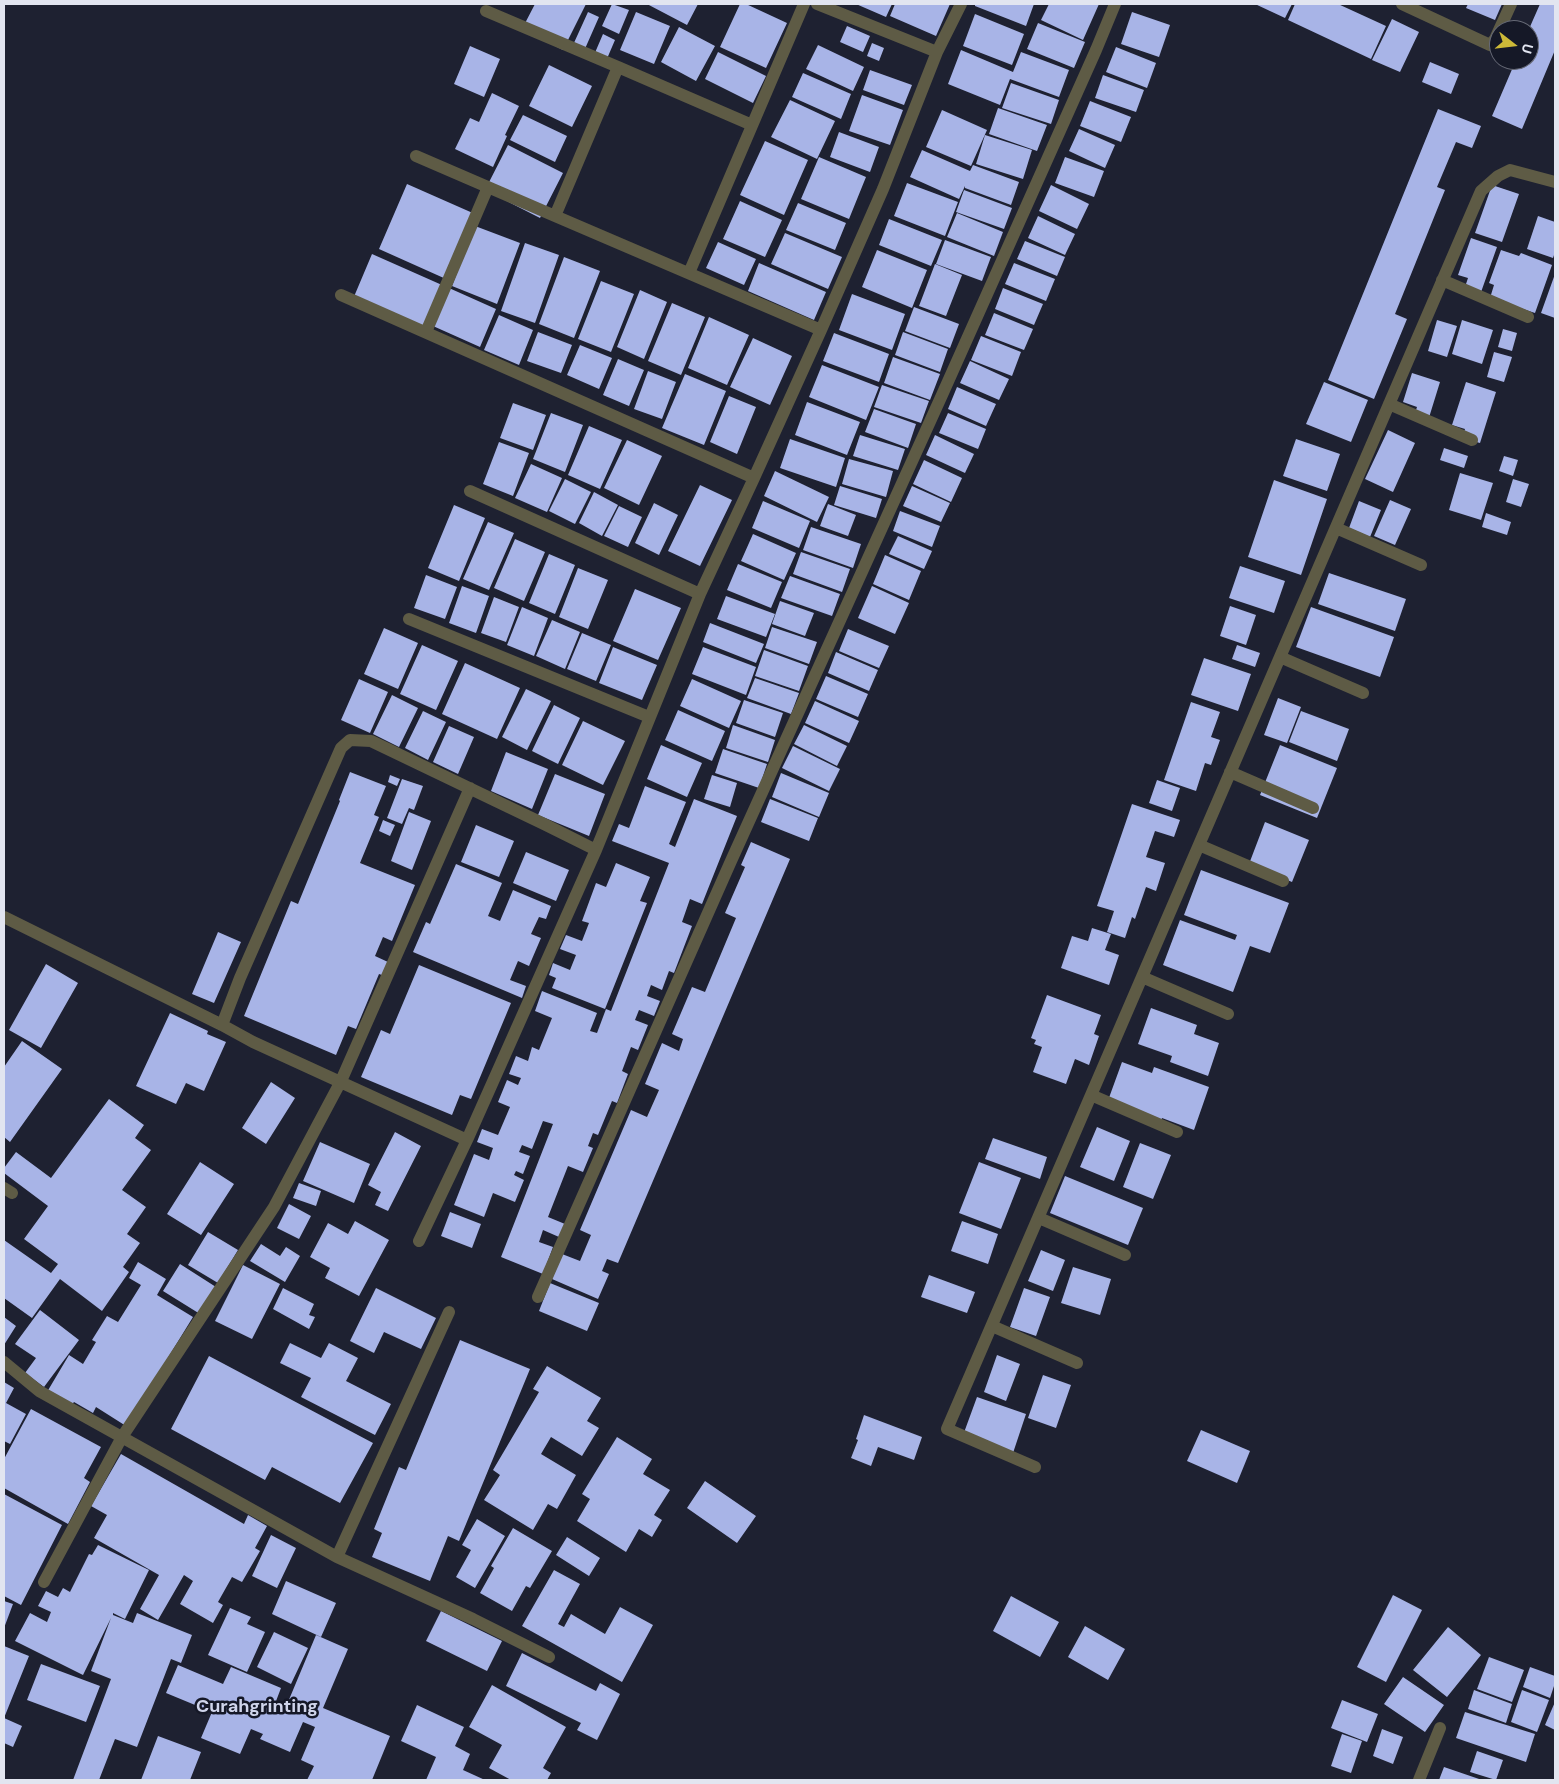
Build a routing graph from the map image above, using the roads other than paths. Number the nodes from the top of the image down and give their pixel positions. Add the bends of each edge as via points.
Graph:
1 (804, 4) edge
2 (817, 4) edge
3 (961, 4) edge
4 (1115, 4) edge
5 (1402, 4) edge
6 (1511, 4) edge
7 (486, 10) dead end
8 (937, 52) junction
9 (618, 68) junction
10 (752, 125) junction
11 (416, 156) dead end
12 (1555, 182) edge
13 (488, 187) junction
14 (555, 216) junction
15 (689, 273) junction
16 (1442, 280) junction
17 (341, 295) dead end
18 (1528, 316) dead end
19 (820, 330) junction
20 (426, 332) junction
21 (1389, 404) junction
22 (1472, 440) dead end
23 (754, 478) junction
24 (470, 491) dead end
25 (1336, 528) junction
26 (1421, 565) dead end
27 (700, 594) junction
28 (409, 619) dead end
29 (1280, 657) junction
30 (1363, 693) dead end
31 (649, 717) junction
32 (1230, 772) junction
33 (470, 788) junction
34 (1313, 808) dead end
35 (1199, 845) junction
36 (596, 850) junction
37 (1283, 881) dead end
38 (4, 917) edge
39 (1142, 977) junction
40 (1228, 1014) dead end
41 (222, 1025) junction
42 (340, 1082) junction
43 (1091, 1095) junction
44 (1177, 1132) dead end
45 (467, 1140) junction
46 (1039, 1218) junction
47 (419, 1241) dead end
48 (1125, 1255) dead end
49 (538, 1297) dead end
50 (449, 1312) dead end
51 (992, 1326) junction
52 (4, 1362) edge
53 (1078, 1363) dead end
54 (122, 1437) junction
55 (1035, 1467) dead end
56 (336, 1556) junction
57 (44, 1582) dead end
58 (549, 1657) dead end
59 (1440, 1728) dead end
60 (1419, 1780) edge

1 - 10 street
2 - 8 street
3 - 8 street
4 - 49 street
5 - 6 street via 1490,44
7 - 9 street
8 - 19 street via 883,188
9 - 10 street
9 - 14 street
10 - 15 street
11 - 13 street
12 - 16 street via 1510,170 1498,176 1481,191
13 - 14 street
13 - 20 street
14 - 15 street
15 - 19 street
16 - 18 street
16 - 21 street
17 - 20 street
19 - 23 street
20 - 23 street
21 - 22 street
21 - 25 street
23 - 27 street
24 - 27 street
25 - 26 street
25 - 29 street
27 - 31 street
28 - 31 street
29 - 30 street
29 - 32 street
31 - 36 street
32 - 34 street
32 - 35 street
33 - 36 street
33 - 41 street via 371,741 350,740 341,748
33 - 42 street
35 - 37 street
35 - 39 street
36 - 45 street
38 - 41 street
39 - 40 street
39 - 43 street
41 - 42 street
42 - 45 street
42 - 54 street via 274,1208
43 - 44 street
43 - 46 street
45 - 47 street
46 - 48 street
46 - 51 street
50 - 56 street
51 - 53 street
51 - 55 street via 947,1429
52 - 54 street via 39,1391
54 - 56 street
54 - 57 street
56 - 58 street
59 - 60 street

